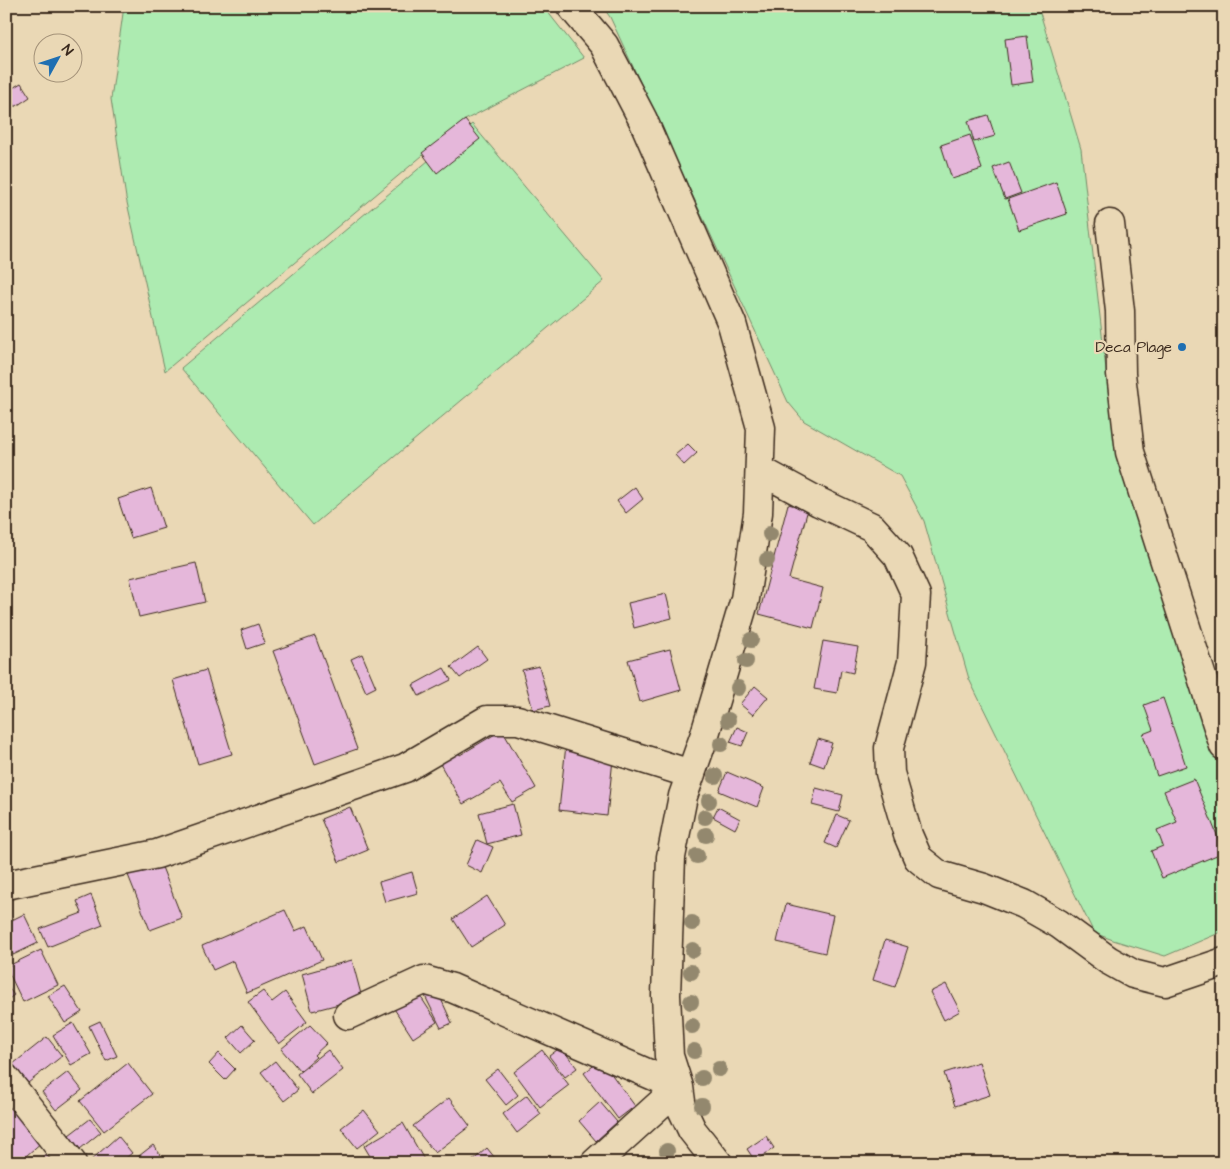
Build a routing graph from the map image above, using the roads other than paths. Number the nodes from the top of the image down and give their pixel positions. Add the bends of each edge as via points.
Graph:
1 (571, 6) edge
2 (1110, 224) dead end
3 (760, 470) junction
4 (1224, 746) edge
5 (691, 774) junction
6 (6, 884) edge
7 (1224, 962) edge
8 (348, 1015) dead end
9 (6, 1079) edge
10 (679, 1087) junction
11 (72, 1163) edge
12 (595, 1163) edge
13 (718, 1163) edge

1 - 3 street via 604,45 643,120 732,324 762,428
2 - 4 street via 1130,452
3 - 5 street via 758,513 745,599
3 - 7 street via 872,526 898,556 916,595 912,662 888,748 890,773 918,858 939,874 1024,904 1133,974 1166,982
5 - 6 street via 518,720 486,720 405,768 166,851
5 - 10 street via 683,796 671,857 668,927 666,995 670,1056
8 - 10 street via 424,980 452,988
9 - 11 street
10 - 12 street
10 - 13 street via 682,1109 692,1130

